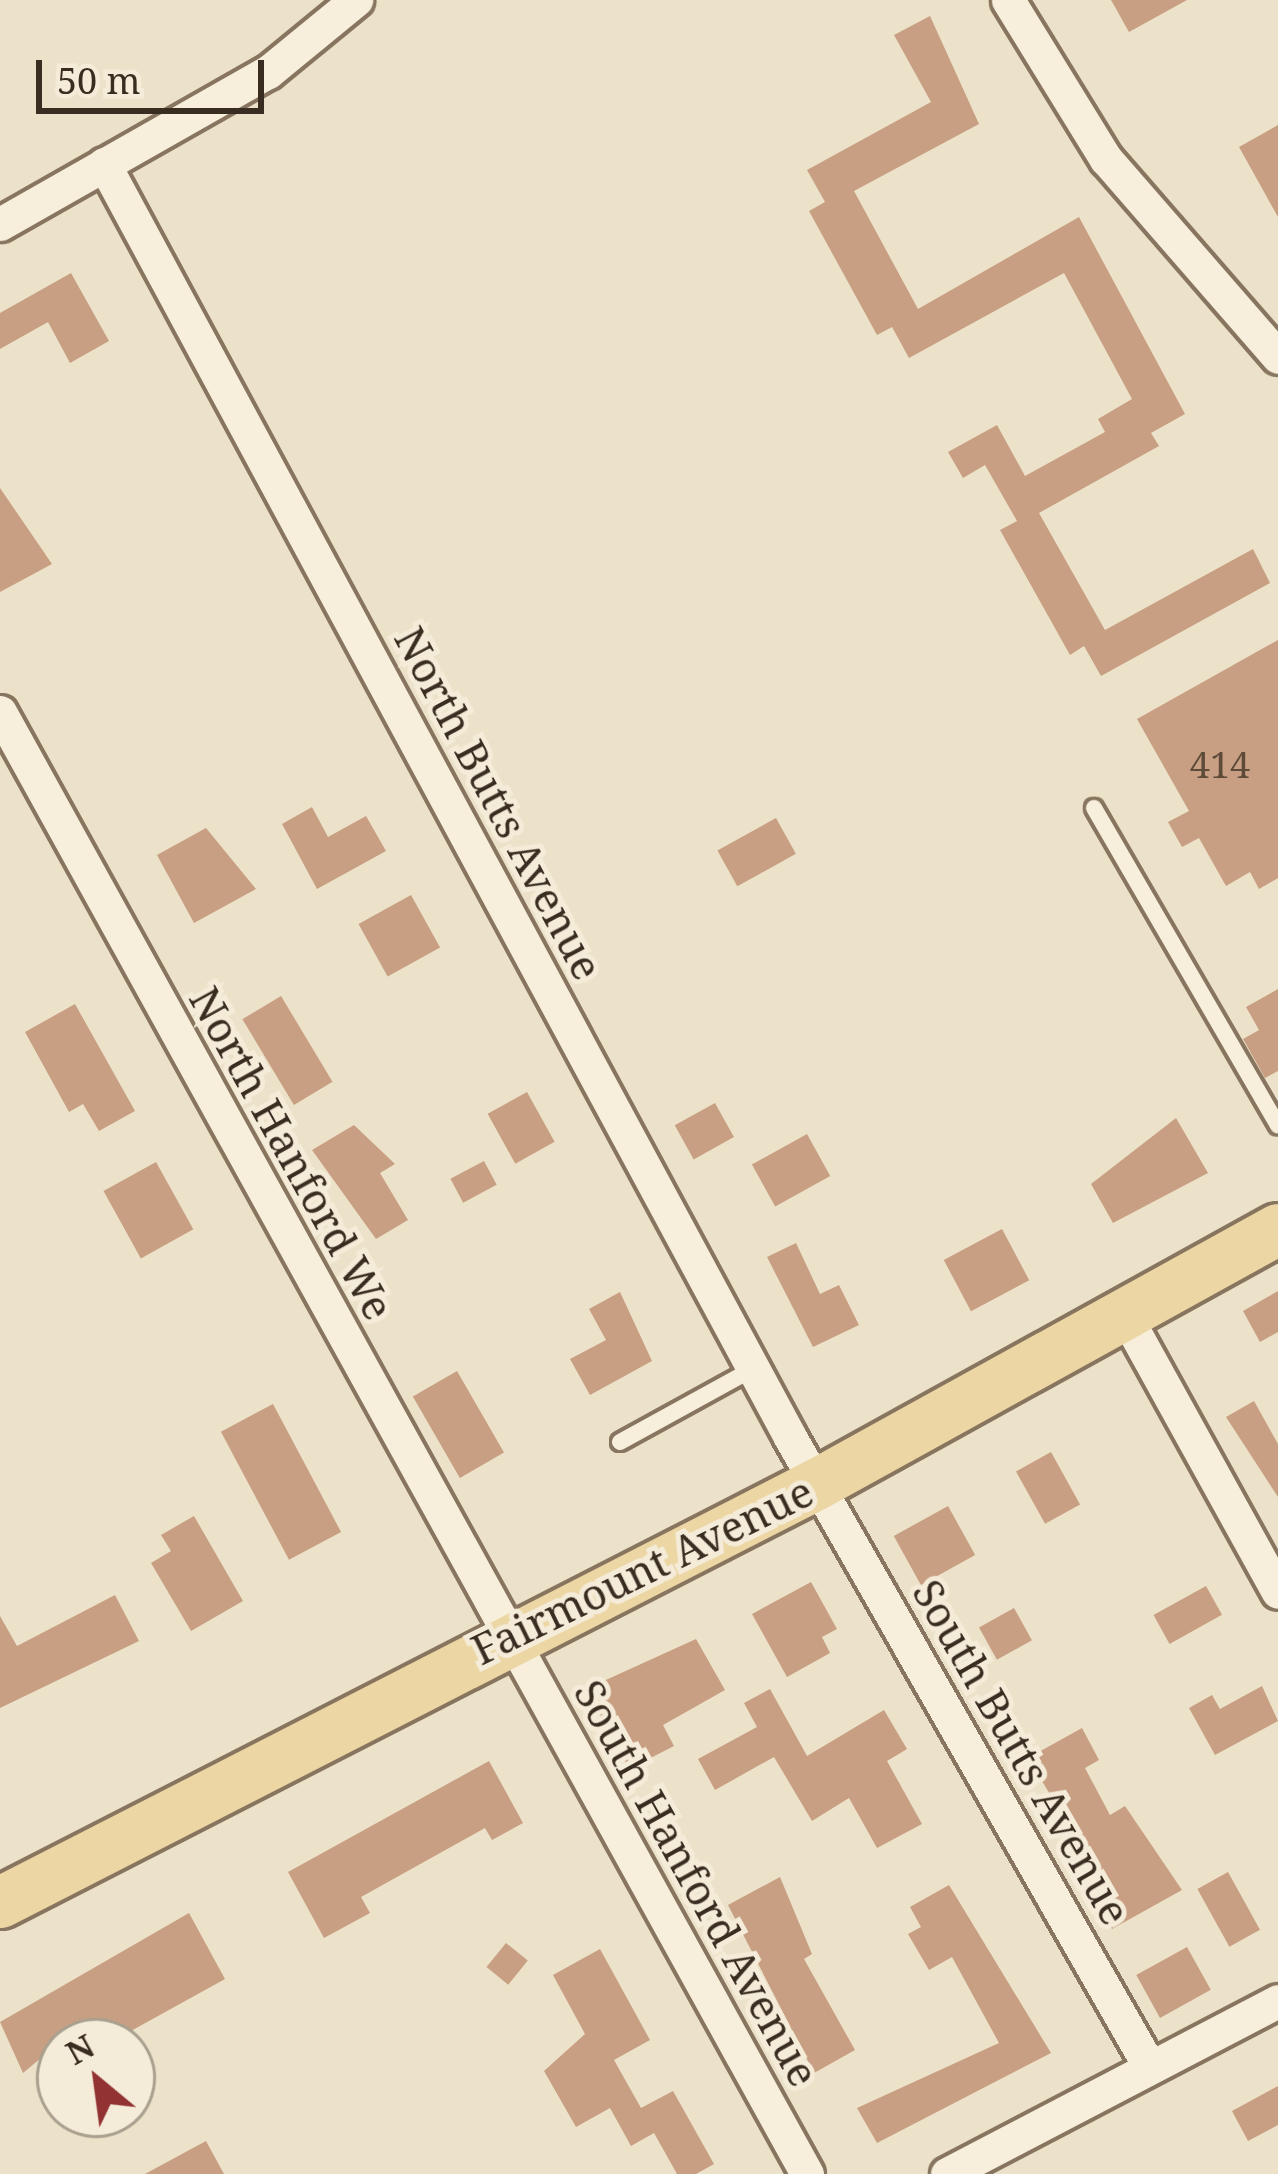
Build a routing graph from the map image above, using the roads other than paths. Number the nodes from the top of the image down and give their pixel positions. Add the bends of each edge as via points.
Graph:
1 (356, 0) edge
2 (1008, 0) edge
3 (104, 164) junction
4 (0, 224) edge
5 (1278, 357) edge
6 (0, 712) edge
7 (1094, 808) dead end
8 (1278, 1125) edge
9 (1278, 1228) edge
10 (1125, 1315) junction
11 (753, 1370) junction
12 (620, 1442) dead end
13 (818, 1483) junction
14 (1278, 1592) edge
15 (507, 1636) junction
16 (0, 1902) edge
17 (1278, 2001) edge
18 (1149, 2066) junction
19 (807, 2174) edge
20 (946, 2174) edge

1 - 3 street via 268,71
2 - 5 street via 1106,159
3 - 4 street
3 - 11 street, North Butts Avenue
6 - 15 street, North Hanford We
7 - 8 lane
9 - 10 main road, Fairmount Avenue
10 - 13 main road, Fairmount Avenue
10 - 14 street
11 - 12 lane
11 - 13 street, North Butts Avenue
13 - 15 main road, Fairmount Avenue
13 - 18 street, South Butts Avenue
15 - 16 main road, Fairmount Avenue
15 - 19 street, South Hanford Avenue
17 - 18 street
18 - 20 street

